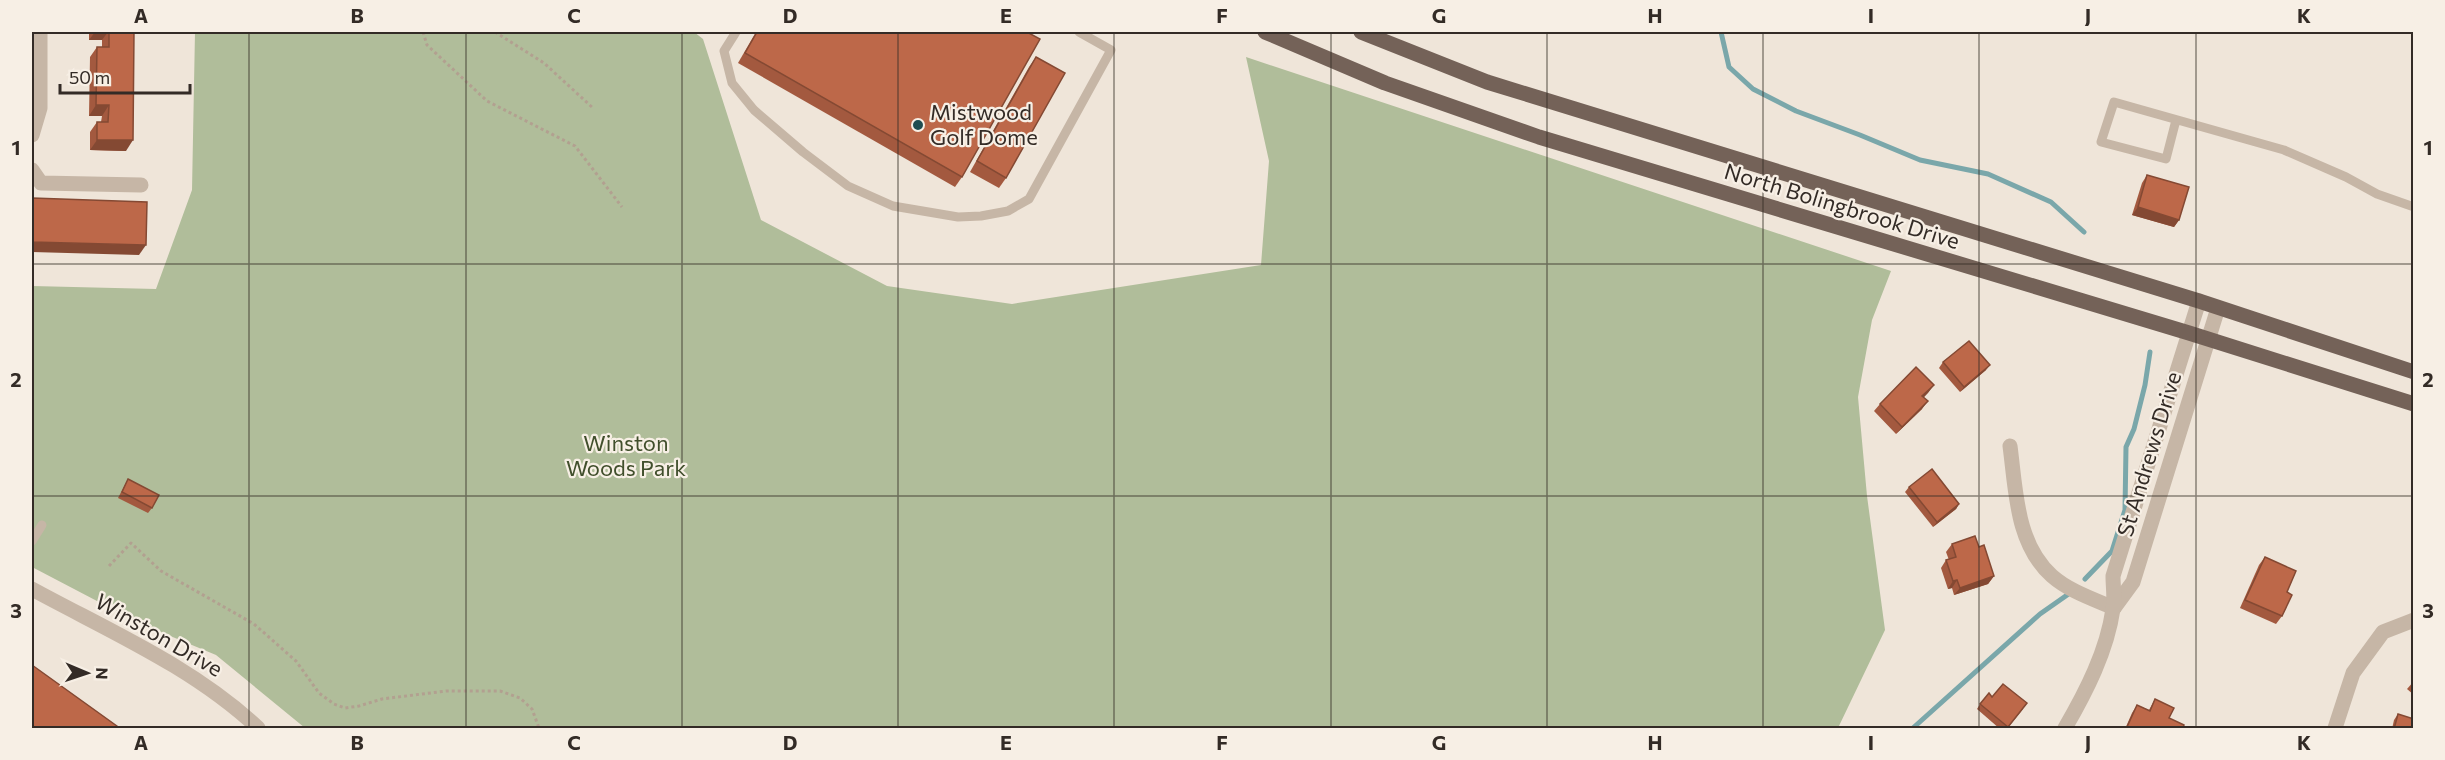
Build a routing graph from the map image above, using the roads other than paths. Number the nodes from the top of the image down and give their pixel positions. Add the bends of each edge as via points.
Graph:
1 (40, 32) edge
2 (736, 32) edge
3 (1079, 32) edge
4 (1264, 32) edge
5 (1361, 32) edge
6 (2176, 120) junction
7 (32, 135) edge
8 (32, 170) edge
9 (141, 185) dead end
10 (2414, 207) edge
11 (2199, 302) junction
12 (2218, 308) junction
13 (2189, 333) junction
14 (2208, 339) junction
15 (2414, 372) edge
16 (2414, 404) edge
17 (2010, 446) dead end
18 (42, 525) dead end
19 (32, 541) edge
20 (32, 589) edge
21 (2114, 608) junction
22 (2414, 620) edge
23 (258, 729) edge
24 (2065, 729) edge
25 (2335, 729) edge

1 - 7 street via 40,108
2 - 3 lane via 724,51 732,83 754,110 803,152 848,186 893,206 958,217 1008,211 1029,199 1111,50
4 - 13 main road, North Bolingbrook Drive via 1385,83 1539,137
5 - 11 main road, North Bolingbrook Drive via 1487,82
6 - 6 lane via 2114,102 2101,142 2166,159
6 - 10 lane via 2284,150
8 - 9 street via 41,183
11 - 12 main road, North Bolingbrook Drive
11 - 13 street, St Andrews Drive
12 - 14 street, St Andrews Drive
12 - 15 main road, North Bolingbrook Drive
13 - 14 main road, North Bolingbrook Drive
13 - 21 street, St Andrews Drive via 2113,576
14 - 16 main road, North Bolingbrook Drive
14 - 21 street, St Andrews Drive via 2133,582
17 - 21 street via 2018,506 2031,550 2052,576
18 - 19 lane
20 - 23 street, Winston Drive via 182,670 234,705
21 - 24 street, St Andrews Drive via 2094,673
22 - 25 street via 2383,632 2353,673

